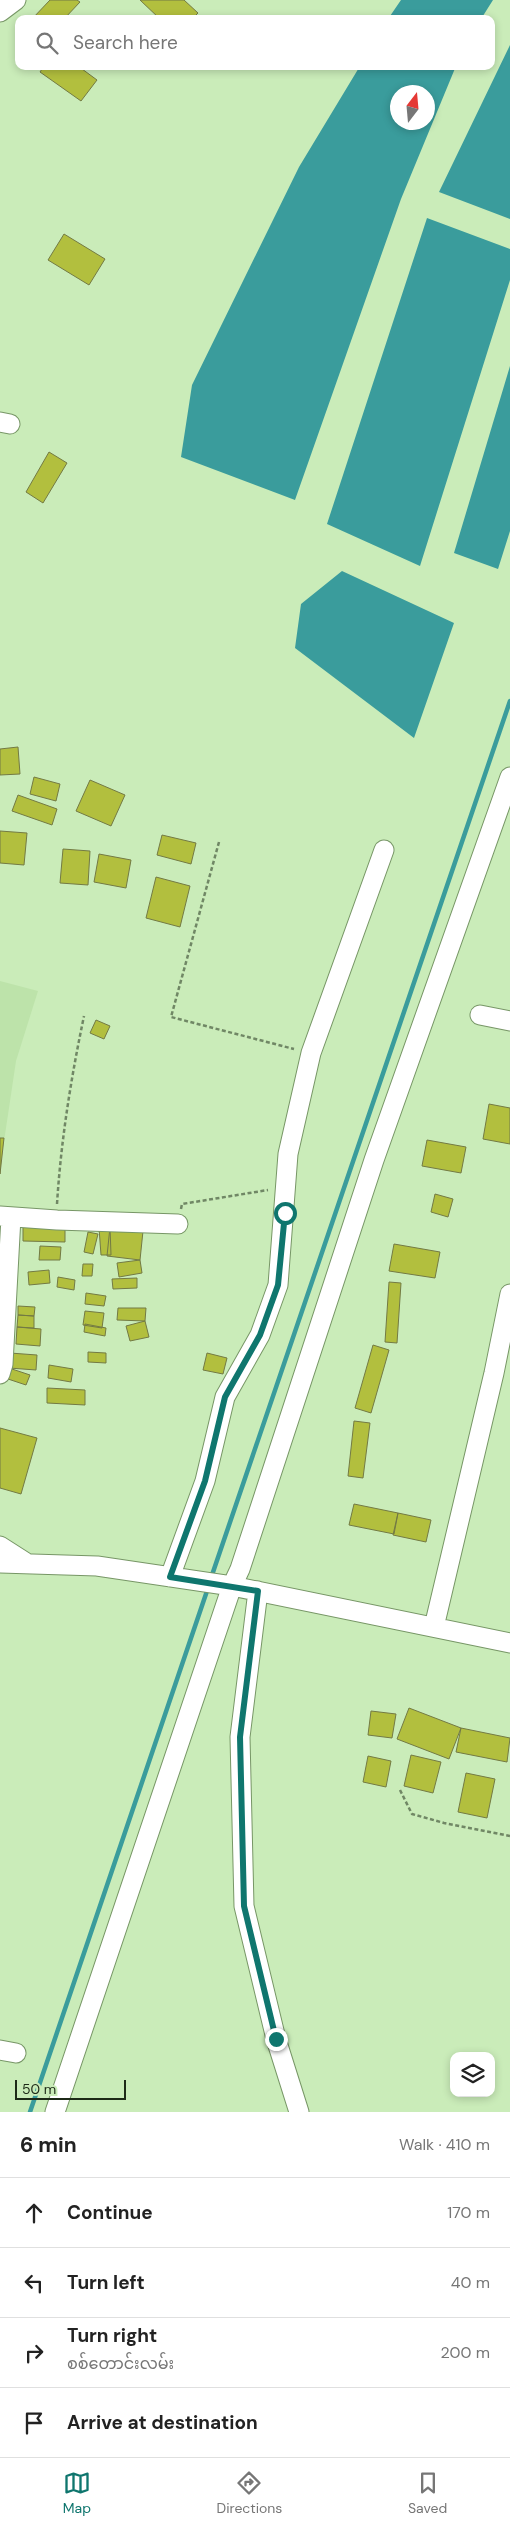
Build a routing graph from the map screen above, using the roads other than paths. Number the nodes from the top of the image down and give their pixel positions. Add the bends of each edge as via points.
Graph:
1 (16, 0) edge
2 (0, 12) edge
3 (510, 777) edge
4 (384, 850) dead end
5 (480, 1015) dead end
6 (510, 1021) edge
7 (5, 1216) edge
8 (178, 1224) road end
9 (510, 1294) edge
10 (0, 1374) edge
11 (502, 1375) edge
12 (0, 1546) edge
13 (25, 1562) junction
14 (0, 1563) edge
15 (170, 1577) junction
16 (232, 1586) junction
17 (258, 1591) junction
18 (434, 1627) junction
19 (510, 1643) edge
20 (55, 2112) edge
21 (299, 2112) edge

1 - 2 street
3 - 16 street via 374,1160
4 - 15 street via 311,1053 288,1154 278,1285 260,1335 225,1397 205,1481
5 - 6 street
7 - 8 street
7 - 10 street via 3,1364
9 - 11 street
11 - 18 street
12 - 13 street
13 - 14 street
13 - 15 street via 97,1566
15 - 16 street
16 - 17 street
16 - 20 street
17 - 18 street
17 - 21 street via 240,1737 244,1906 276,2039
18 - 19 street

